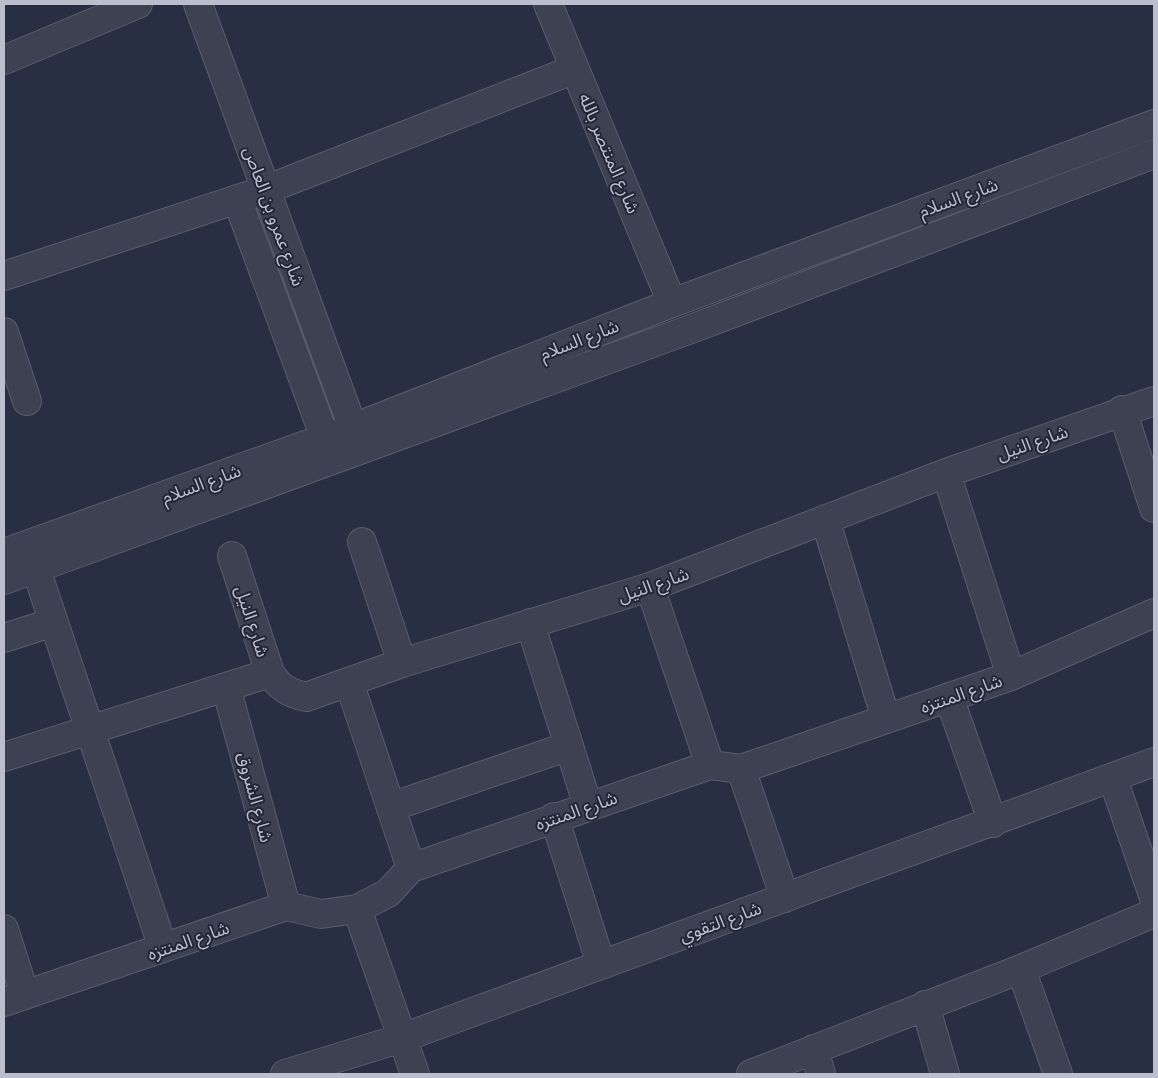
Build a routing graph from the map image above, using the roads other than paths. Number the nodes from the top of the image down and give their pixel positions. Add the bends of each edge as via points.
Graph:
1 (138, 4) edge
2 (198, 4) edge
3 (548, 4) edge
4 (4, 60) edge
5 (575, 69) junction
6 (1154, 124) edge
7 (1154, 154) edge
8 (265, 190) junction
9 (237, 199) junction
10 (4, 276) edge
11 (672, 303) junction
12 (4, 332) edge
13 (28, 401) dead end
14 (1154, 401) edge
15 (1122, 410) junction
16 (353, 428) junction
17 (325, 438) junction
18 (946, 472) junction
19 (1154, 508) edge
20 (825, 519) junction
21 (362, 542) dead end
22 (4, 553) edge
23 (232, 556) dead end
24 (36, 569) junction
25 (4, 580) edge
26 (650, 587) junction
27 (1154, 614) edge
28 (54, 622) junction
29 (530, 623) junction
30 (4, 638) edge
31 (402, 663) junction
32 (270, 673) junction
33 (1011, 676) junction
34 (349, 682) junction
35 (226, 687) junction
36 (949, 698) junction
37 (886, 719) junction
38 (90, 730) junction
39 (569, 746) junction
40 (4, 757) edge
41 (1154, 762) edge
42 (710, 765) junction
43 (741, 769) junction
44 (1113, 779) junction
45 (391, 806) junction
46 (588, 806) junction
47 (554, 817) junction
48 (993, 823) junction
49 (411, 868) junction
50 (785, 898) junction
51 (1154, 898) edge
52 (286, 906) junction
53 (357, 909) junction
54 (1154, 913) edge
55 (4, 929) edge
56 (163, 948) junction
57 (601, 964) junction
58 (1021, 969) junction
59 (14, 998) edge
60 (925, 1005) junction
61 (402, 1038) junction
62 (817, 1062) edge
63 (297, 1072) edge
64 (415, 1074) edge
65 (752, 1074) edge
66 (945, 1074) edge
67 (1058, 1074) edge

1 - 4 street
2 - 8 street, شارع عمرو بن العاص
3 - 5 street, شارع المنتصر بالله
5 - 8 street
5 - 11 street, شارع المنتصر بالله
6 - 11 street, شارع السلام
7 - 24 street, شارع السلام via 691,329
8 - 9 street
8 - 16 street, شارع عمرو بن العاص
9 - 10 street
9 - 17 street
11 - 16 street, شارع السلام
12 - 13 street
14 - 15 street, شارع النيل
15 - 18 street, شارع النيل
15 - 19 street
16 - 17 street, شارع السلام
17 - 22 street, شارع السلام
18 - 20 street, شارع النيل
18 - 33 street
20 - 26 street, شارع النيل
20 - 37 street
21 - 31 street
23 - 32 street, شارع النيل
24 - 25 street, شارع السلام
24 - 28 street
26 - 29 street, شارع النيل
26 - 42 street
27 - 33 street, شارع المنتزه
28 - 30 street
28 - 38 street
29 - 31 street, شارع النيل
29 - 39 street
31 - 34 street, شارع النيل
32 - 34 street, شارع النيل via 279,686 292,694 306,697
32 - 35 street
33 - 36 street, شارع المنتزه
34 - 45 street
35 - 38 street
35 - 52 street, شارع الشروق
36 - 37 street, شارع المنتزه
36 - 48 street
37 - 43 street, شارع المنتزه
38 - 40 street
38 - 56 street
39 - 45 street
39 - 46 street
41 - 44 street, شارع التقوي
42 - 43 street, شارع المنتزه
42 - 46 street, شارع المنتزه
43 - 50 street
44 - 48 street, شارع التقوي
44 - 51 street
45 - 49 street
46 - 47 street, شارع المنتزه
47 - 49 street, شارع المنتزه
47 - 57 street
48 - 50 street, شارع التقوي
49 - 53 street, شارع المنتزه via 388,893
50 - 57 street, شارع التقوي
52 - 53 street, شارع المنتزه via 321,914
52 - 56 street, شارع المنتزه
53 - 61 street
54 - 58 street
55 - 59 street
56 - 59 street, شارع المنتزه
57 - 61 street, شارع التقوي
58 - 60 street
58 - 67 street
60 - 62 street
60 - 66 street
61 - 63 street, شارع التقوي
61 - 64 street
62 - 65 street

